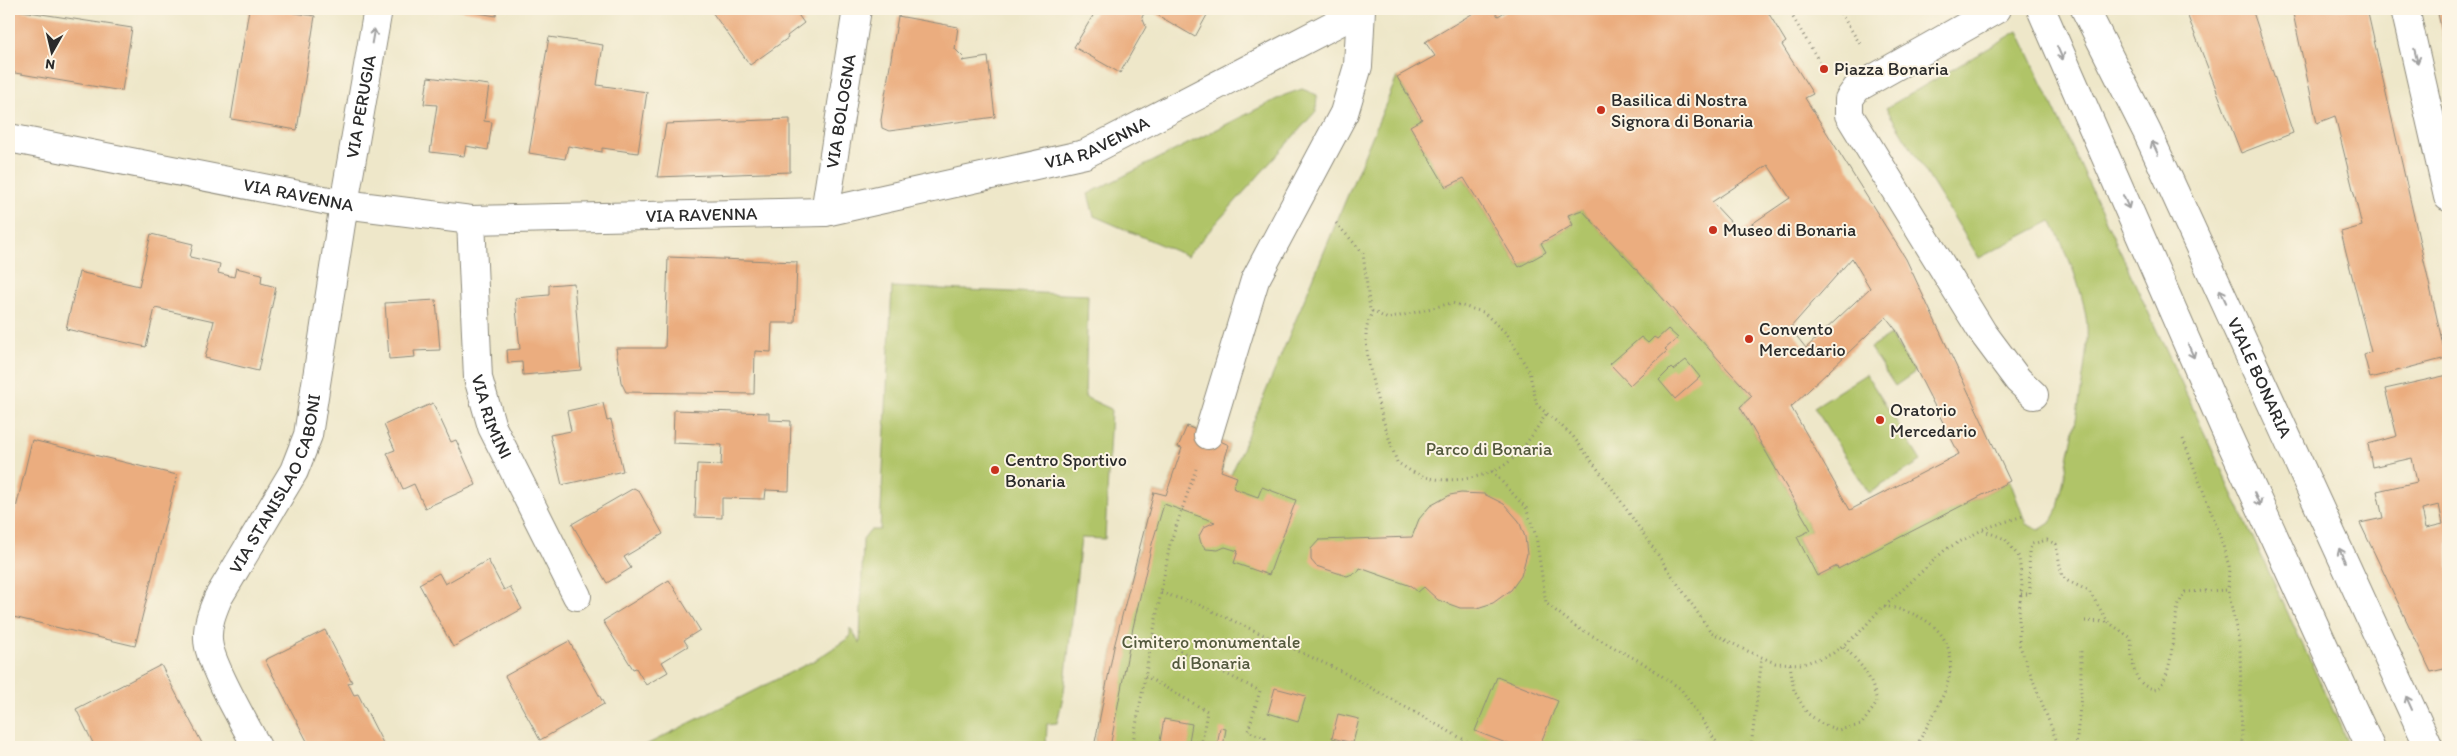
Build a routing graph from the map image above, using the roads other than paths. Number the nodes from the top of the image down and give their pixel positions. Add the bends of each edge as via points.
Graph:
1 (378, 9) edge
2 (857, 9) edge
3 (1360, 9) edge
4 (1997, 9) edge
5 (2041, 9) edge
6 (2085, 9) edge
7 (2405, 9) edge
8 (9, 138) edge
9 (2448, 197) edge
10 (344, 204) junction
11 (826, 212) junction
12 (471, 220) junction
13 (2034, 395) dead end
14 (1208, 436) road end
15 (577, 596) dead end
16 (257, 747) edge
17 (2370, 747) edge
18 (2429, 747) edge

10 -> 1 street, VIA PERUGIA
2 - 11 street, VIA BOLOGNA
3 - 11 street, VIA RAVENNA via 1085,154
3 - 14 street, VIA RAVENNA via 1358,66 1344,113 1255,280
4 - 13 street via 1857,88 1849,99 1848,115 1983,333 2018,380
5 -> 17 street via 2223,425
18 -> 6 street, VIALE BONARIA via 2152,141
7 -> 9 street
8 - 10 street, VIA RAVENNA
10 - 12 street, VIA RAVENNA
10 - 16 street, VIA STANISLAO CABONI via 308,435 294,471 218,598 210,618 208,640 216,664
11 - 12 street, VIA RAVENNA
12 - 15 street, VIA RIMINI via 478,378 492,427

